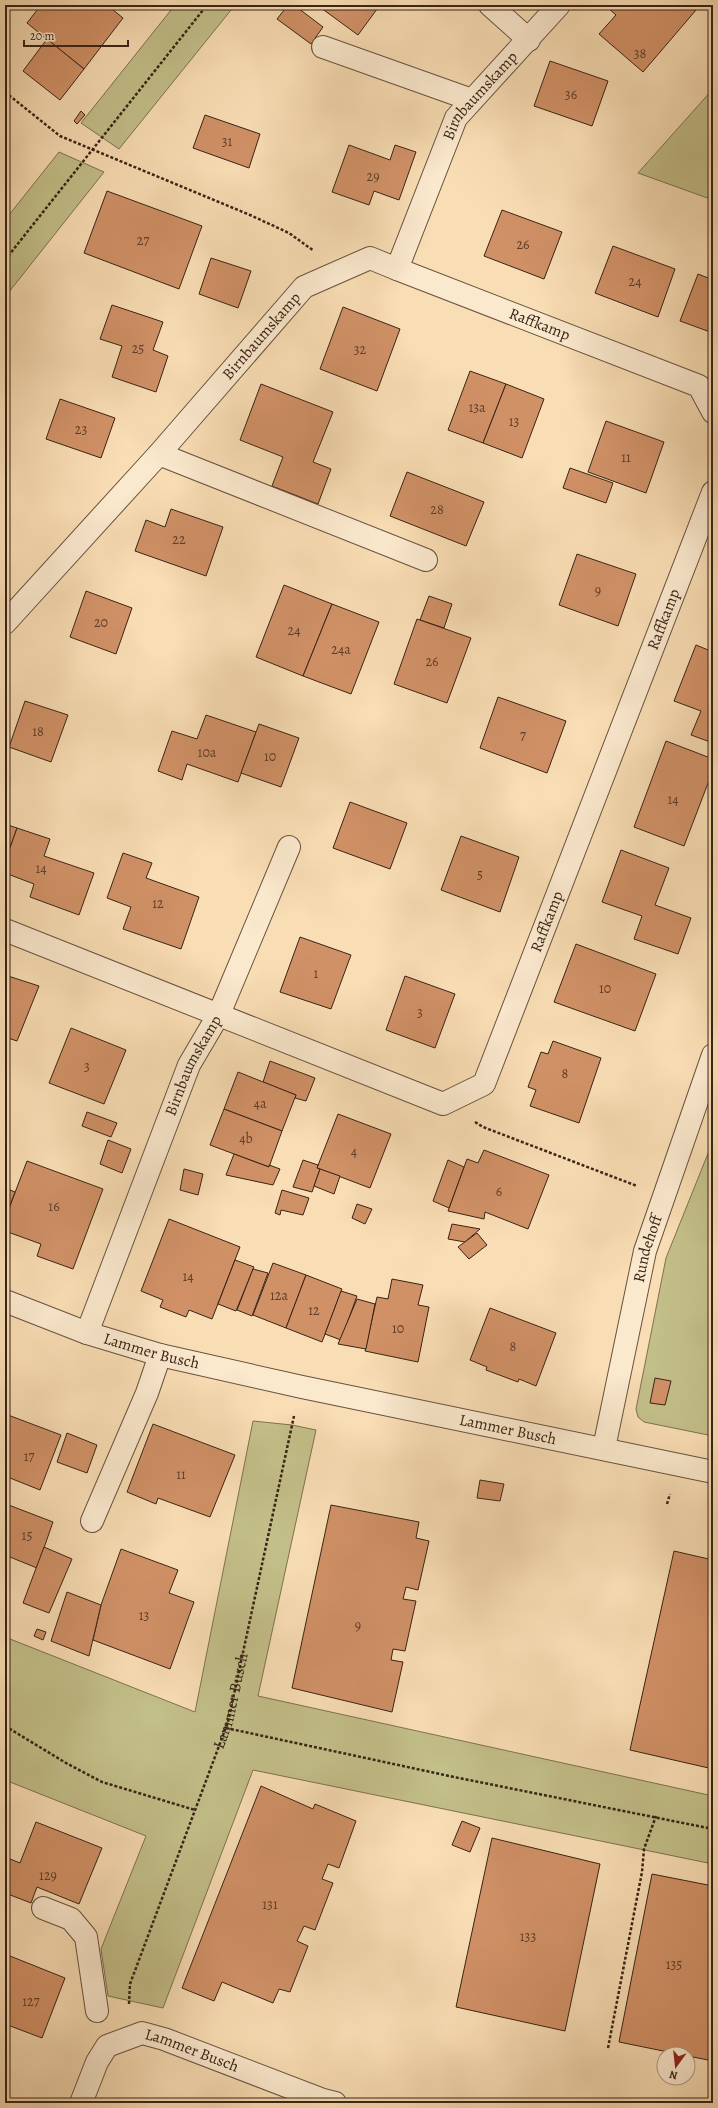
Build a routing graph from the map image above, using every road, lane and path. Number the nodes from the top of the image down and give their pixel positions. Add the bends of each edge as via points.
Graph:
1 (207, 5) edge
2 (490, 5) edge
3 (559, 5) edge
4 (529, 40) junction
5 (323, 47) dead end
6 (5, 92) edge
7 (472, 100) junction
8 (93, 149) junction
9 (5, 260) edge
10 (398, 269) junction
11 (335, 273) junction
12 (713, 412) edge
13 (159, 454) junction
14 (713, 492) edge
15 (426, 560) dead end
16 (5, 623) edge
17 (289, 847) dead end
18 (5, 930) edge
19 (219, 1014) junction
20 (712, 1063) edge
21 (443, 1104) junction
22 (662, 1196) junction
23 (5, 1301) edge
24 (87, 1333) junction
25 (160, 1355) junction
26 (302, 1387) junction
27 (604, 1448) junction
28 (713, 1472) edge
29 (672, 1488) dead end
30 (667, 1504) dead end
31 (92, 1521) dead end
32 (5, 1726) edge
33 (226, 1728) junction
34 (195, 1810) junction
35 (656, 1816) junction
36 (713, 1828) edge
37 (43, 1908) dead end
38 (129, 2004) dead end
39 (98, 2011) dead end
40 (608, 2048) dead end
41 (81, 2103) edge
42 (335, 2103) edge

1 - 8 path
2 - 4 street
3 - 4 street, Birnbaumskamp
4 - 7 street, Birnbaumskamp
5 - 7 street
6 - 8 path via 60,136
7 - 10 street, Birnbaumskamp via 456,118
8 - 9 path
8 - 11 path via 290,233 315,252
10 - 11 street, Birnbaumskamp via 370,258
10 - 12 street, Raffkamp via 699,386
11 - 13 street, Birnbaumskamp via 304,287
13 - 15 street
13 - 16 street, Birnbaumskamp
14 - 21 street, Raffkamp via 484,1084
17 - 19 street
18 - 19 street, Birnbaumskamp
19 - 21 street
19 - 24 street, Birnbaumskamp via 189,1065
20 - 22 street, Rundehoff
21 - 22 path via 483,1127
22 - 27 street, Rundehoff via 645,1252
23 - 24 street, Lammer Busch
24 - 25 street, Lammer Busch
25 - 26 street, Lammer Busch
25 - 31 street via 147,1393
26 - 27 street, Lammer Busch
26 - 33 path, Lammer Busch via 292,1421
27 - 28 street, Lammer Busch
29 - 30 path
32 - 34 path via 102,1782
33 - 34 path, Lammer Busch
33 - 35 path via 454,1777
34 - 38 path, Lammer Busch via 130,1984
35 - 36 path
35 - 40 path via 644,1849 642,1872
37 - 39 street via 71,1919 86,1936
41 - 42 street, Lammer Busch via 97,2062 107,2046 142,2033

